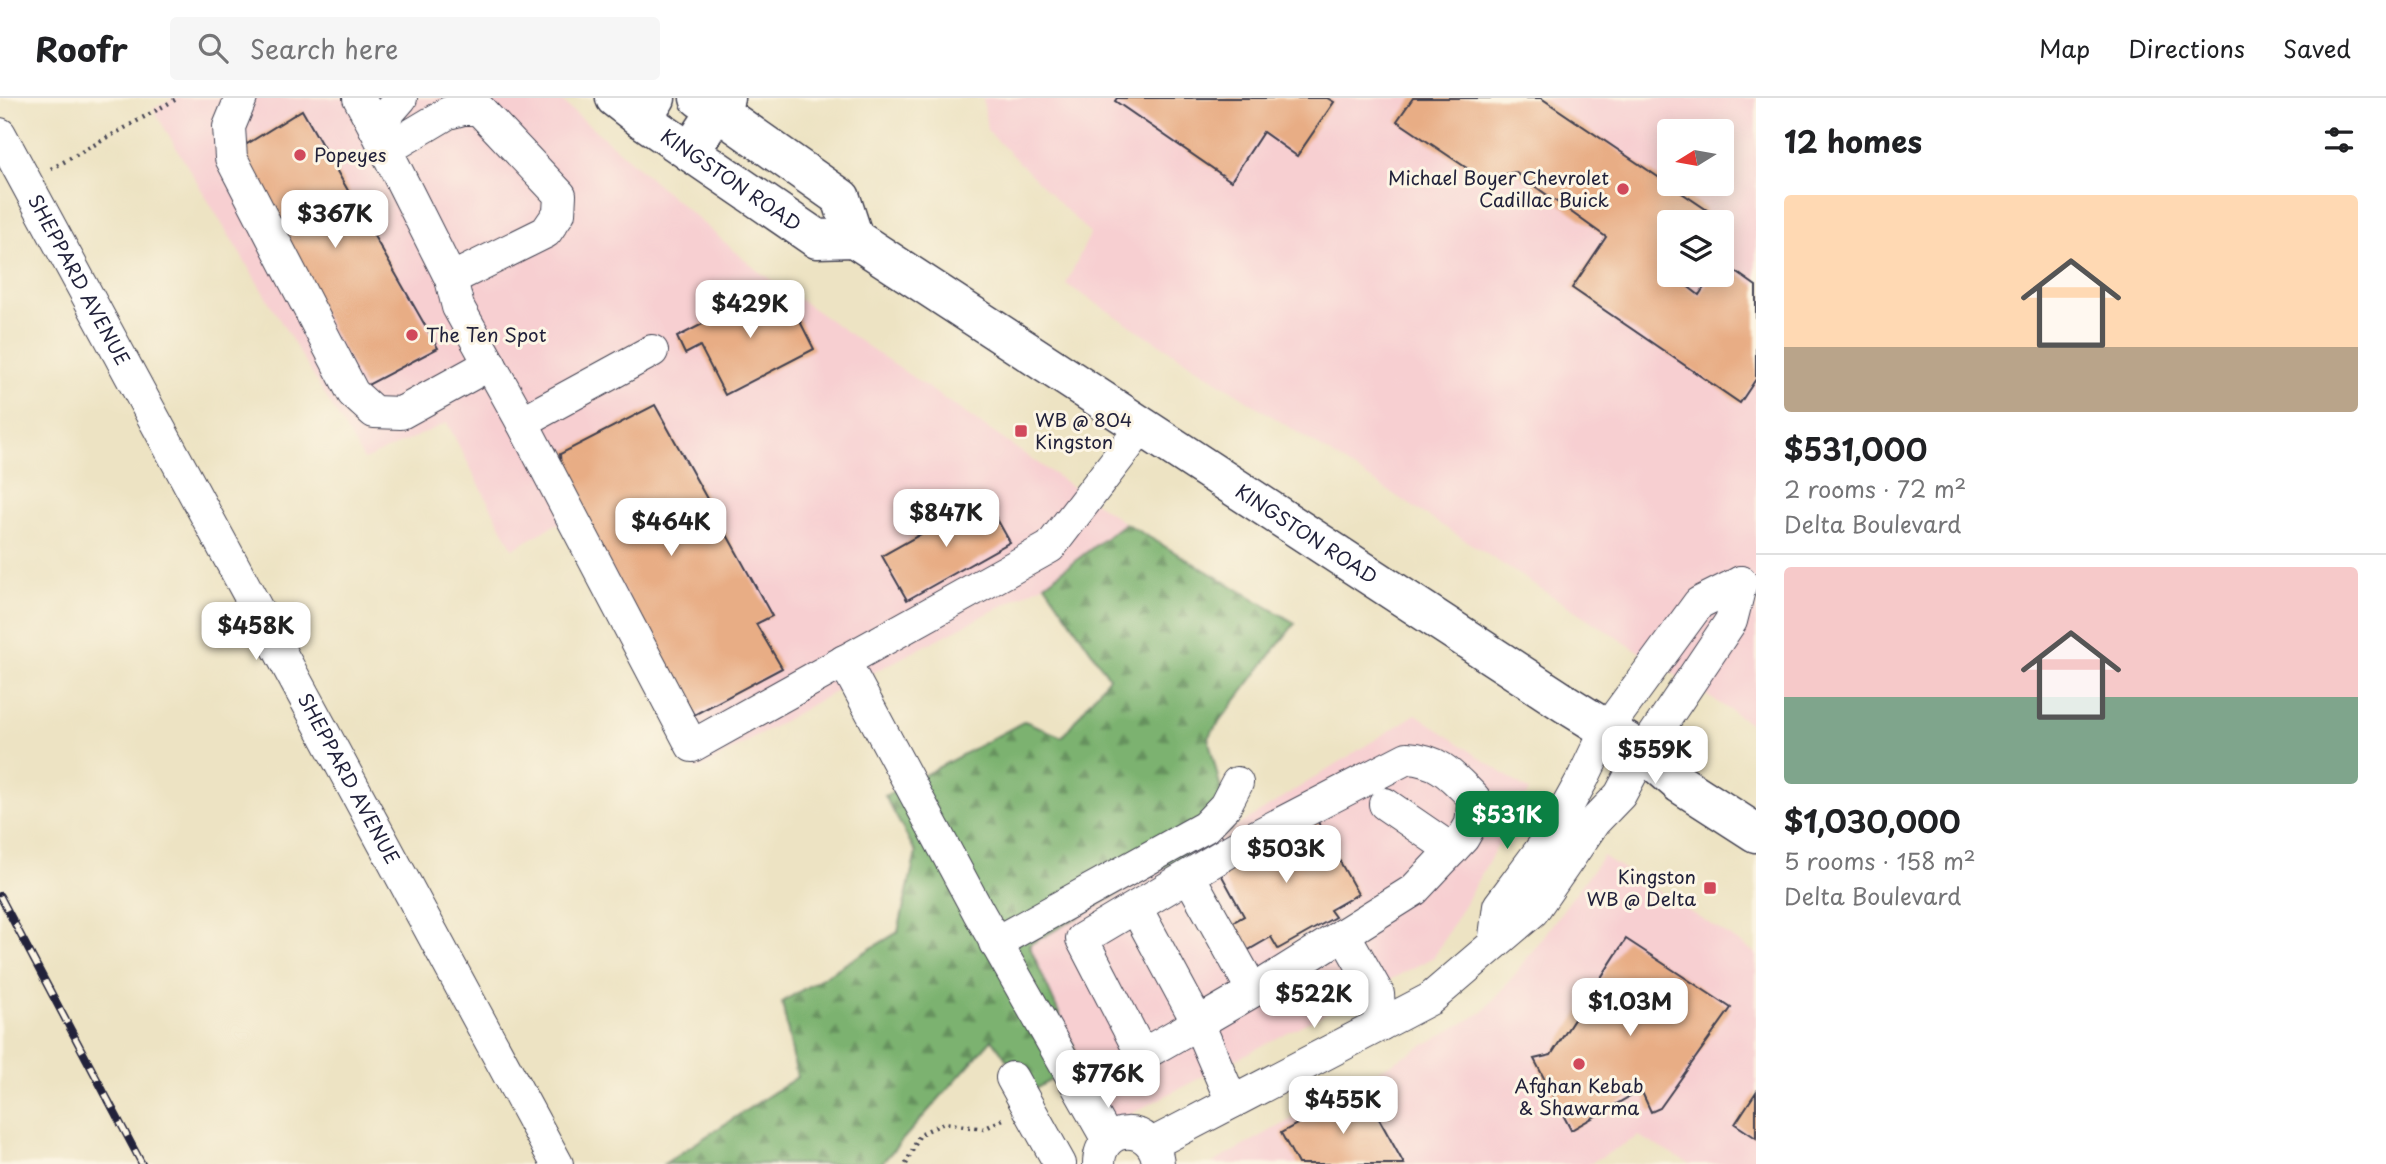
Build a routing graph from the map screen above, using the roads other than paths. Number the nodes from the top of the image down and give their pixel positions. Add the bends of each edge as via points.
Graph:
1 (241, 98) edge
2 (359, 98) edge
3 (401, 98) edge
4 (713, 102) edge
5 (638, 105) edge
6 (0, 134) edge
7 (381, 139) junction
8 (690, 152) junction
9 (854, 238) junction
10 (451, 279) junction
11 (652, 351) dead end
12 (490, 364) junction
13 (522, 422) junction
14 (1142, 427) junction
15 (845, 661) junction
16 (1606, 730) junction
17 (1643, 752) junction
18 (1237, 783) dead end
19 (1385, 804) dead end
20 (1756, 833) edge
21 (1452, 850) junction
22 (1189, 876) junction
23 (1136, 908) junction
24 (1344, 934) junction
25 (995, 943) junction
26 (1494, 944) junction
27 (1253, 991) junction
28 (1198, 1023) junction
29 (1380, 1025) junction
30 (1012, 1078) dead end
31 (1233, 1102) junction
32 (1104, 1152) edge
33 (1155, 1154) edge
34 (557, 1164) edge
35 (1060, 1164) edge

1 - 12 street via 229,127 231,158 353,393 374,412 401,413
2 - 7 street
3 - 7 street
4 - 8 main road
4 - 9 main road via 841,198
5 - 8 main road, KINGSTON ROAD
6 - 34 street, SHEPPARD AVENUE
7 - 10 street
7 - 10 street via 448,113 480,109 560,195 559,213 545,232
8 - 9 main road, KINGSTON ROAD via 817,239
9 - 14 main road, KINGSTON ROAD
10 - 12 street via 458,307
11 - 13 street
12 - 13 street
13 - 15 street via 692,746
14 - 15 street via 1050,547
14 - 16 main road, KINGSTON ROAD
15 - 25 street
16 - 17 main road, KINGSTON ROAD
16 - 17 street via 1699,603 1741,582 1731,621
16 - 26 street via 1551,836 1499,905
17 - 20 main road, KINGSTON ROAD via 1680,783
17 - 26 street via 1620,795 1594,822 1533,911
18 - 25 street via 1225,806 1205,827
19 - 21 street
21 - 22 street via 1471,824 1474,798 1447,771 1426,759 1407,758
21 - 24 street via 1414,890
22 - 23 street
22 - 27 street
23 - 28 street
23 - 28 street via 1082,939 1142,1055
24 - 27 street
24 - 29 street via 1378,995
25 - 32 street
26 - 29 street via 1430,999
27 - 28 street
28 - 31 street
29 - 31 street
30 - 35 street
31 - 33 street
32 - 33 street via 1126,1133 1136,1133

